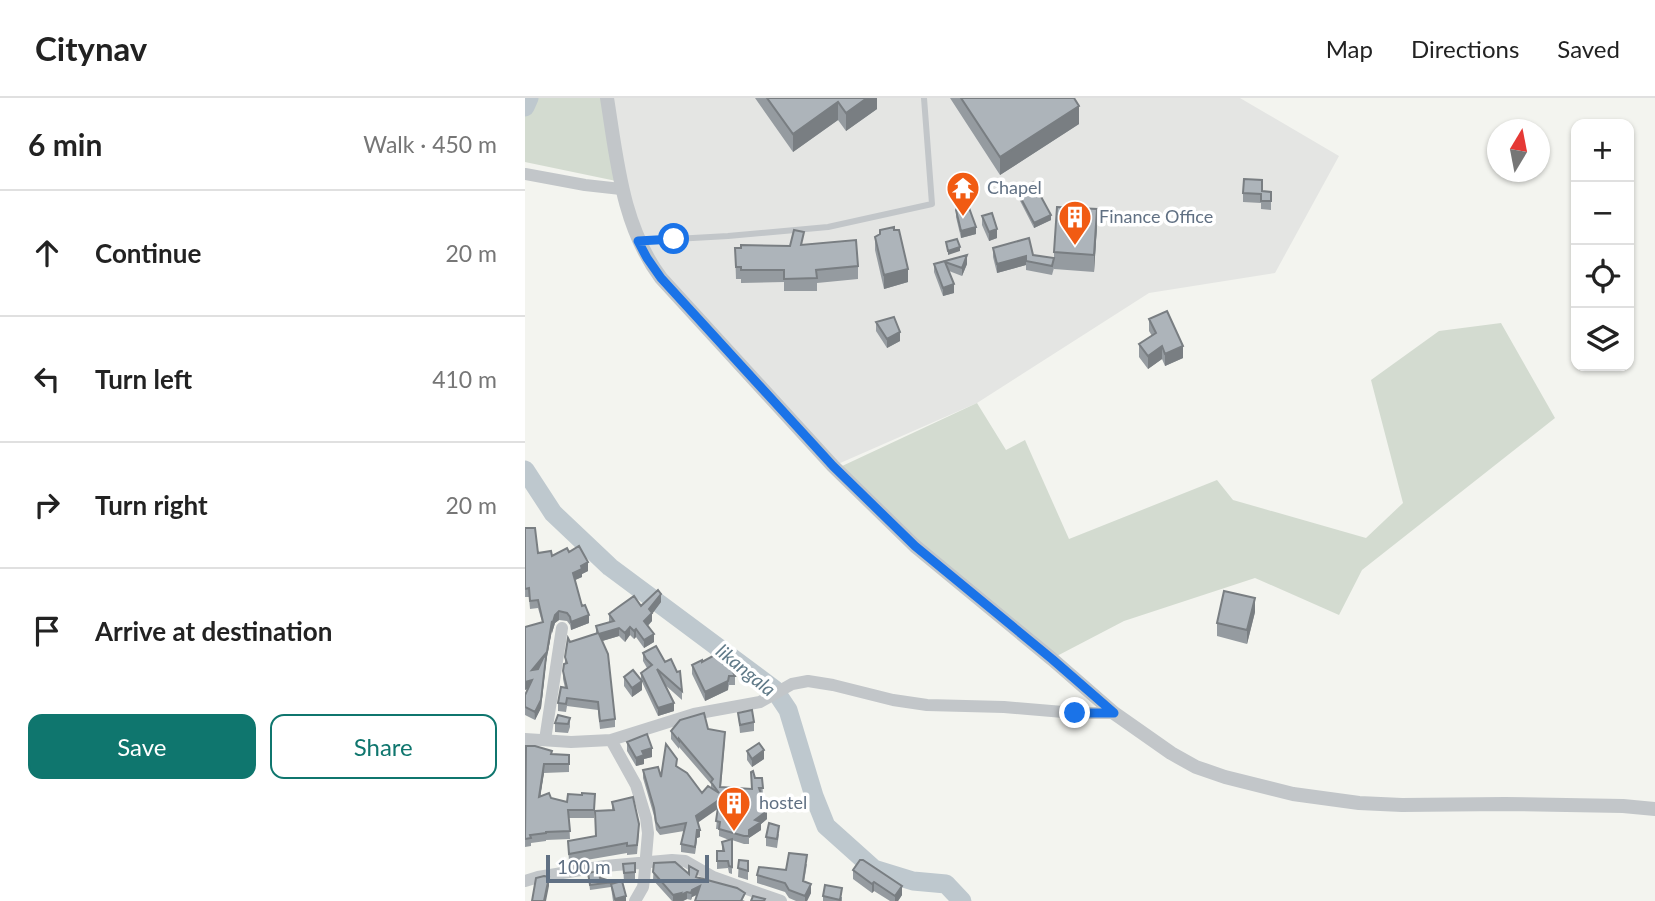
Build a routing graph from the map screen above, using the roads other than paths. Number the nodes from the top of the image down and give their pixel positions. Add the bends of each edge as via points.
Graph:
1 (607, 98) edge
2 (924, 98) edge
3 (525, 174) edge
4 (621, 189) junction
5 (638, 241) junction
6 (562, 628) dead end
7 (1114, 713) junction
8 (525, 739) edge
9 (545, 740) junction
10 (611, 740) junction
11 (1655, 809) edge
12 (645, 862) junction
13 (525, 881) edge
14 (635, 901) edge
15 (781, 901) edge

1 - 4 street
2 - 5 lane via 932,204 828,227
3 - 4 street
4 - 5 street
5 - 7 street via 661,278 839,472 925,555
6 - 9 street
7 - 10 street via 927,705 808,681 751,705 694,714
7 - 11 street via 1196,766 1293,794 1402,805
8 - 9 street
9 - 10 street
10 - 12 street via 643,808 648,833
12 - 13 street
12 - 14 street via 643,887
12 - 15 street via 685,861 713,877

